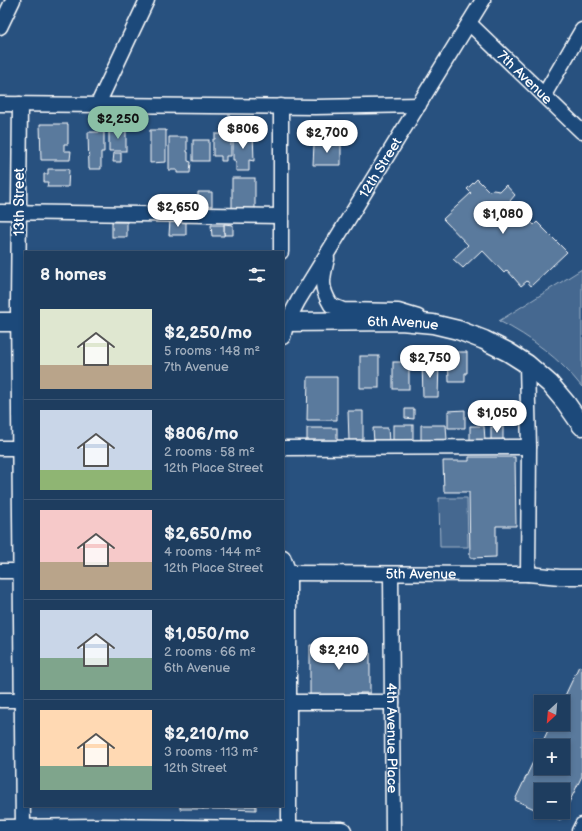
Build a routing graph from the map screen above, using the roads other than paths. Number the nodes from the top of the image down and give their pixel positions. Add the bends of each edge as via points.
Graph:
1 (13, 0) edge
2 (147, 0) edge
3 (483, 0) edge
4 (469, 23) junction
5 (0, 27) edge
6 (582, 30) edge
7 (544, 95) junction
8 (0, 104) edge
9 (20, 104) junction
10 (419, 105) junction
11 (96, 106) junction
12 (281, 106) junction
13 (582, 132) edge
14 (0, 212) edge
15 (19, 212) junction
16 (280, 216) junction
17 (329, 250) junction
18 (281, 251) edge
19 (0, 322) edge
20 (22, 322) edge
21 (284, 327) edge
22 (458, 330) junction
23 (527, 364) junction
24 (582, 426) edge
25 (529, 447) junction
26 (0, 448) edge
27 (22, 448) edge
28 (284, 448) edge
29 (284, 562) edge
30 (0, 571) edge
31 (23, 572) edge
32 (286, 573) edge
33 (391, 574) junction
34 (528, 574) junction
35 (582, 577) edge
36 (560, 578) junction
37 (582, 587) edge
38 (0, 700) edge
39 (23, 700) edge
40 (286, 702) edge
41 (392, 702) junction
42 (582, 825) edge
43 (23, 828) junction
44 (0, 829) edge
45 (289, 830) edge
46 (342, 831) edge
47 (393, 831) edge
48 (579, 831) edge

1 - 5 street
2 - 11 street
3 - 4 street, 12th Street
4 - 7 street, 7th Avenue
4 - 10 street, 12th Street
6 - 7 street
7 - 13 street, 7th Avenue
8 - 9 street
9 - 11 street
9 - 15 street, 13th Street
10 - 12 street
10 - 17 street, 12th Street
11 - 12 street
12 - 16 street
14 - 15 street
15 - 16 street
15 - 20 street, 13th Street
16 - 18 street
17 - 21 street, 12th Street
17 - 22 street via 323,289 331,306 343,310 398,311
19 - 20 main road
20 - 27 street, 13th Street
21 - 22 main road, 6th Avenue via 401,321 433,324
22 - 23 main road, 6th Avenue via 484,340
23 - 24 main road, 6th Avenue via 550,384
23 - 25 street
25 - 28 street
25 - 34 street
26 - 27 street
27 - 31 street, 13th Street
29 - 32 street
30 - 31 street
31 - 39 street, 13th Street
32 - 33 street, 5th Avenue
32 - 40 street
33 - 34 street, 5th Avenue
33 - 41 street, 4th Avenue Place
34 - 36 street, 5th Avenue
35 - 36 street, 5th Avenue
36 - 37 street, 5th Avenue
38 - 39 street
39 - 43 street, 13th Street
40 - 41 street
40 - 45 street
41 - 47 street, 4th Avenue Place
42 - 48 street
43 - 44 main road
43 - 45 main road
45 - 46 main road

